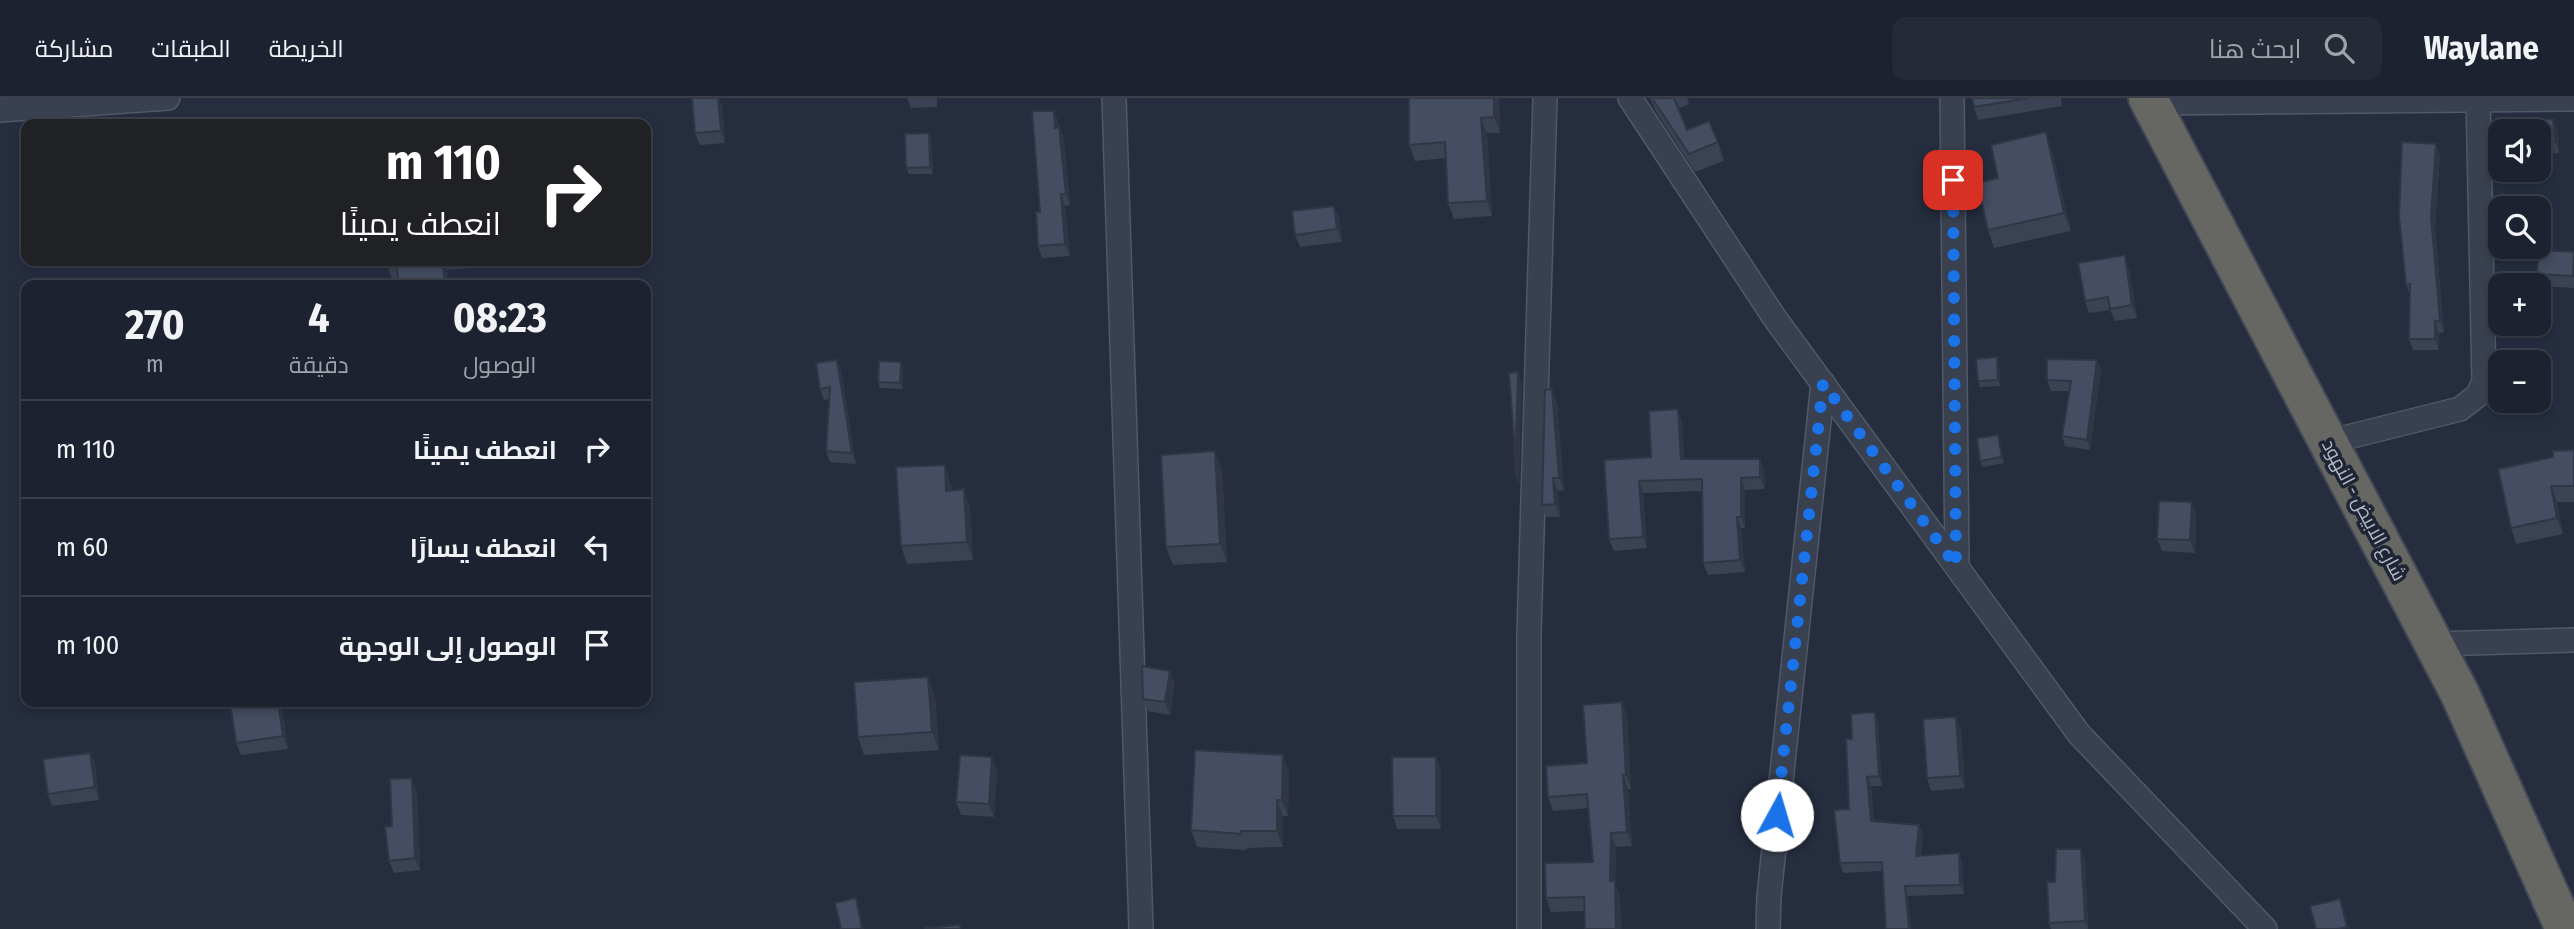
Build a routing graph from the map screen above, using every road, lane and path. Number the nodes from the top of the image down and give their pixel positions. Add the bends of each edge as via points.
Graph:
1 (168, 98) edge
2 (1114, 98) edge
3 (1545, 98) edge
4 (1630, 98) edge
5 (1952, 98) edge
6 (2479, 99) edge
7 (2574, 99) edge
8 (2149, 101) edge
9 (0, 110) edge
10 (1823, 383) junction
11 (2328, 442) junction
12 (1956, 566) junction
13 (2574, 640) edge
14 (2434, 644) junction
15 (1141, 929) edge
16 (1529, 929) edge
17 (1768, 929) edge
18 (2264, 929) edge
19 (2565, 929) edge

1 - 9 street
2 - 15 street
3 - 16 street via 1529,633
4 - 10 street via 1774,317
5 - 12 street
6 - 7 street
6 - 8 street
6 - 11 street via 2481,388 2460,409
8 - 11 highway, شارع الابيض - النهود
10 - 12 street
10 - 17 street
11 - 14 highway, شارع الابيض - النهود
12 - 18 street via 2079,734
13 - 14 street
14 - 19 highway, شارع الابيض - النهود

